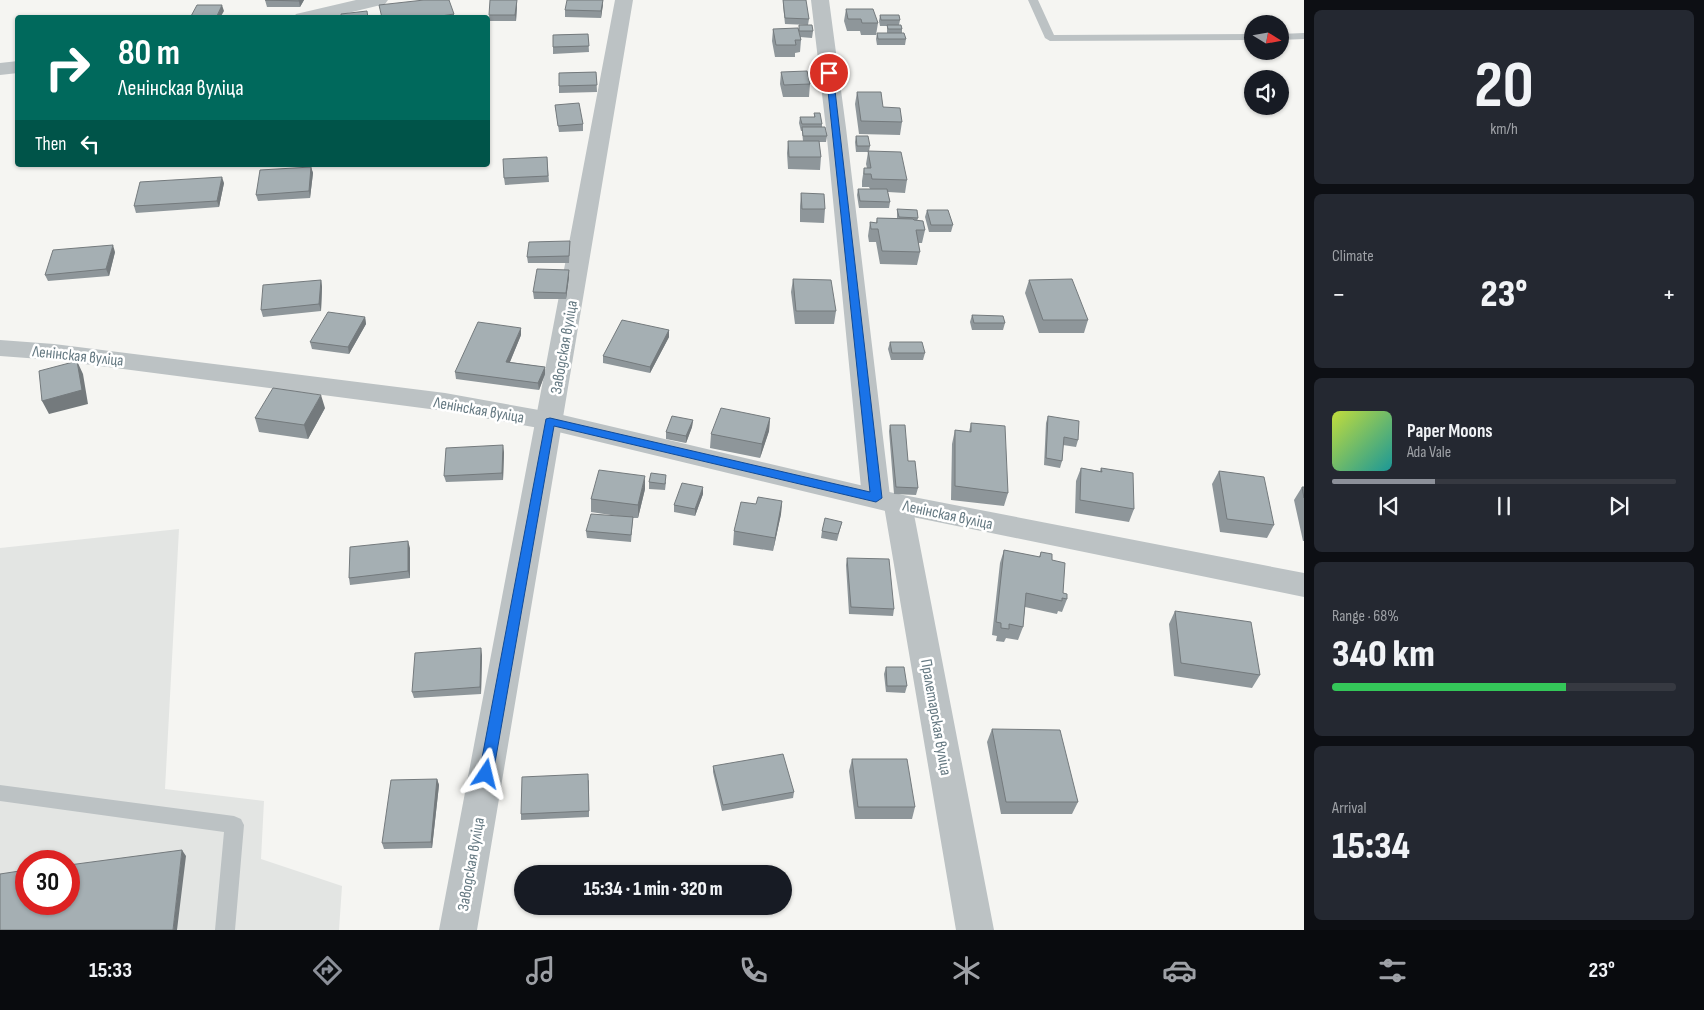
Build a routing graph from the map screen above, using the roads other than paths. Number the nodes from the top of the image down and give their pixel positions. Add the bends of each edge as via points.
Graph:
1 (379, 0) edge
2 (624, 0) edge
3 (820, 0) edge
4 (1033, 0) edge
5 (315, 15) edge
6 (1289, 36) edge
7 (1304, 36) edge
8 (1244, 37) edge
9 (15, 67) edge
10 (0, 69) edge
11 (0, 348) edge
12 (550, 422) junction
13 (887, 501) junction
14 (1304, 585) edge
15 (0, 793) edge
16 (225, 930) edge
17 (458, 930) edge
18 (976, 930) edge

1 - 5 street
2 - 12 street, Заводская вуліца
3 - 13 street, Пралетарская вуліца
4 - 8 lane via 1050,38
6 - 7 lane
9 - 10 street
11 - 12 street, Ленінская вуліца via 63,353 426,399
12 - 13 street, Ленінская вуліца
12 - 17 street, Заводская вуліца
13 - 14 street, Ленінская вуліца
13 - 18 street, Пралетарская вуліца
15 - 16 lane via 234,825

